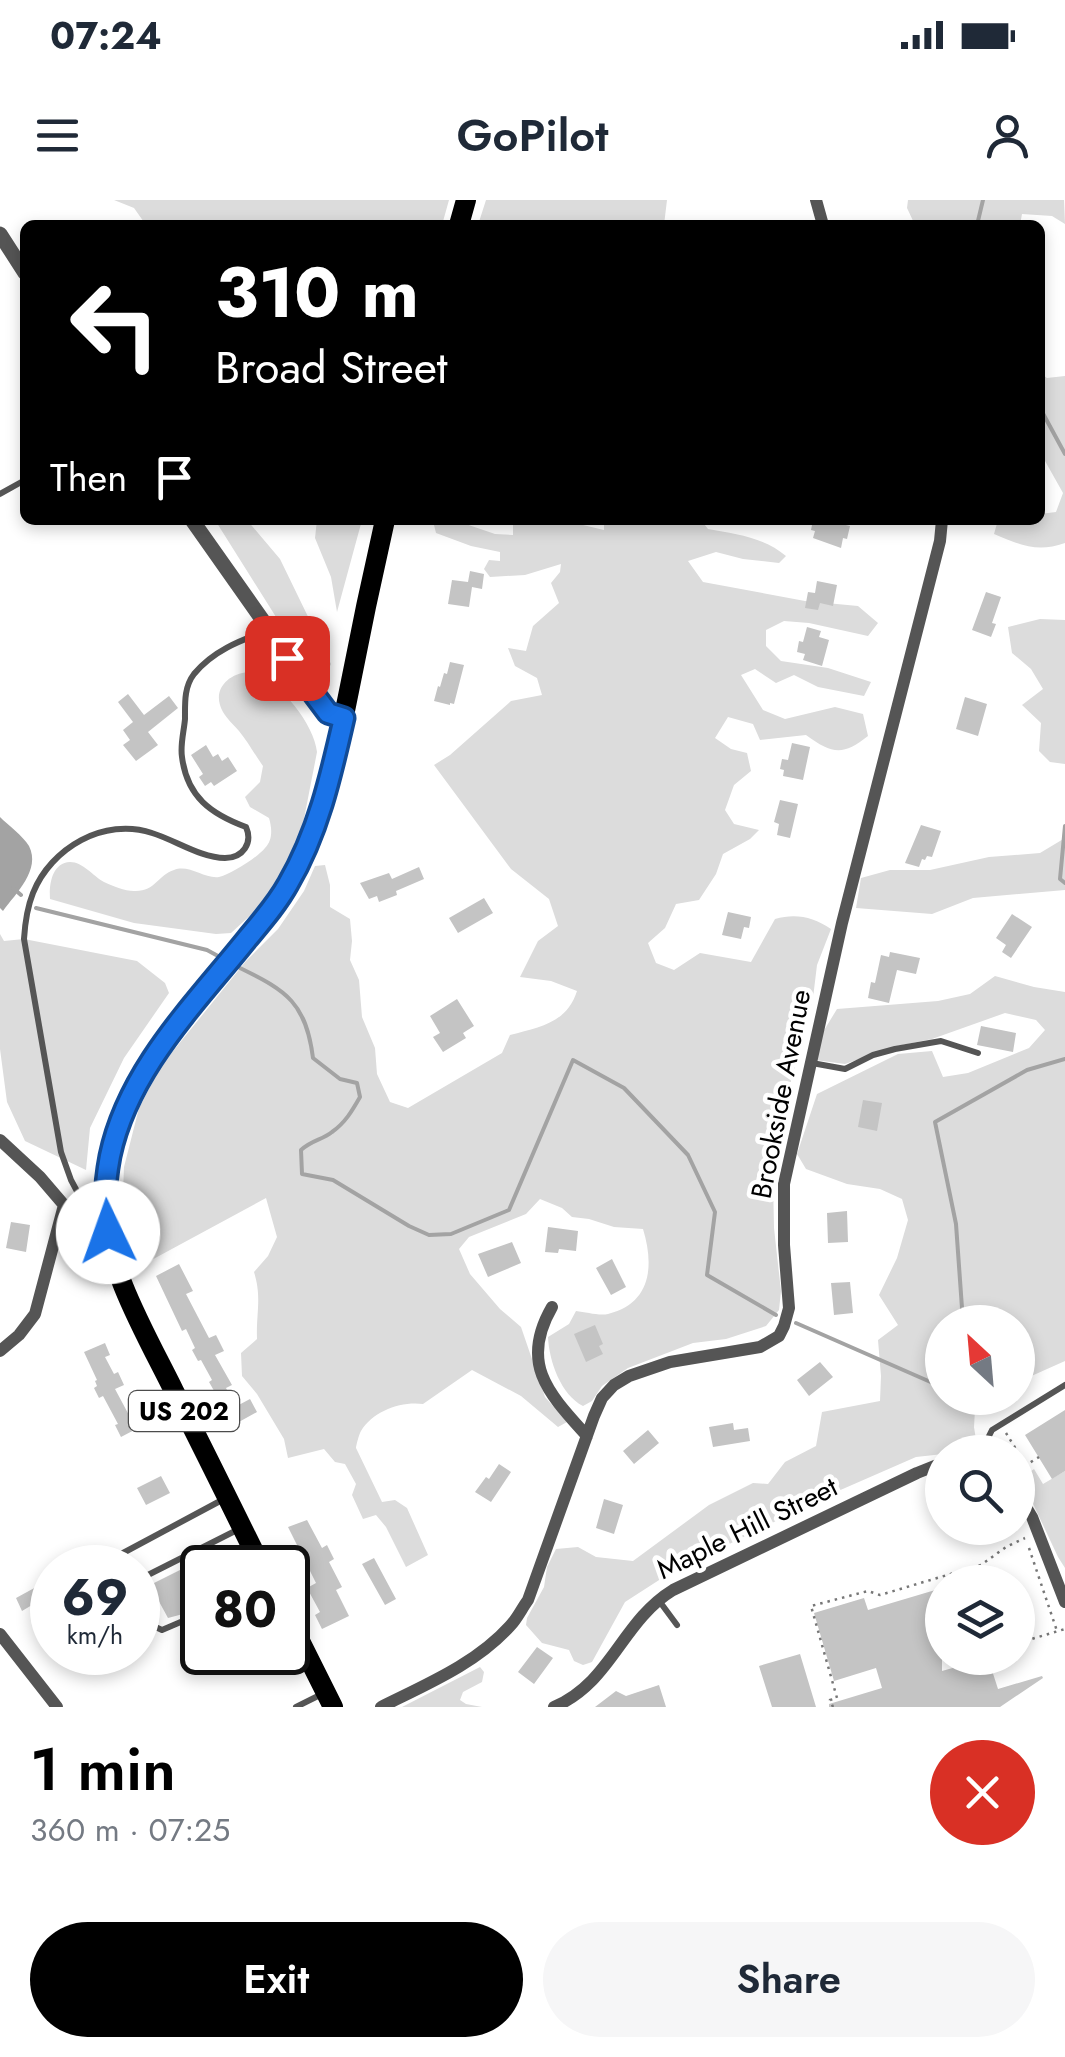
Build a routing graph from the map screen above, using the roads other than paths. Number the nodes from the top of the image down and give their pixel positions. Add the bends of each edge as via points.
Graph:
1 (0, 234) edge
2 (20, 265) edge
3 (195, 525) edge
4 (383, 525) edge
5 (942, 525) edge
6 (267, 630) junction
7 (344, 718) junction
8 (978, 1053) dead end
9 (810, 1062) junction
10 (0, 1140) edge
11 (64, 1205) junction
12 (95, 1210) junction
13 (552, 1307) dead end
14 (0, 1351) edge
15 (1065, 1385) edge
16 (990, 1435) edge
17 (587, 1436) junction
18 (925, 1469) edge
19 (227, 1496) junction
20 (1035, 1526) edge
21 (242, 1528) junction
22 (137, 1545) edge
23 (250, 1545) edge
24 (160, 1569) edge
25 (658, 1600) junction
26 (1065, 1602) edge
27 (677, 1625) dead end
28 (0, 1634) edge
29 (310, 1661) edge
30 (329, 1699) edge
31 (57, 1707) edge
32 (296, 1707) edge
33 (380, 1707) edge
34 (554, 1707) edge

1 - 2 street
3 - 6 street
4 - 7 highway, US 202
5 - 9 street, Brookside Avenue
6 - 7 street via 328,713
6 - 12 lane via 214,655 192,677 186,694 182,756 189,782 204,806 246,828 248,847 224,858 148,831 94,834 48,866 27,910 24,939 61,1152 71,1180
7 - 12 highway, US 202 via 310,840 288,885 163,1042 127,1102
8 - 9 lane via 941,1040 895,1048 844,1069
9 - 17 street, Brookside Avenue via 784,1184 789,1308 779,1336 760,1348 670,1362 629,1376 602,1398
10 - 11 street
11 - 12 street
11 - 14 street via 34,1314
12 - 19 highway, US 202 via 144,1330
13 - 17 street via 541,1325 538,1366 552,1396
15 - 16 lane
17 - 33 street, Brookside Avenue via 528,1600 510,1626 446,1675
18 - 25 street, Maple Hill Street
19 - 21 highway, US 202
19 - 22 lane
20 - 26 street
21 - 23 highway, US 202
21 - 24 lane
25 - 27 lane
25 - 34 street, Maple Hill Street via 592,1682
28 - 31 street
29 - 30 highway
30 - 32 lane

